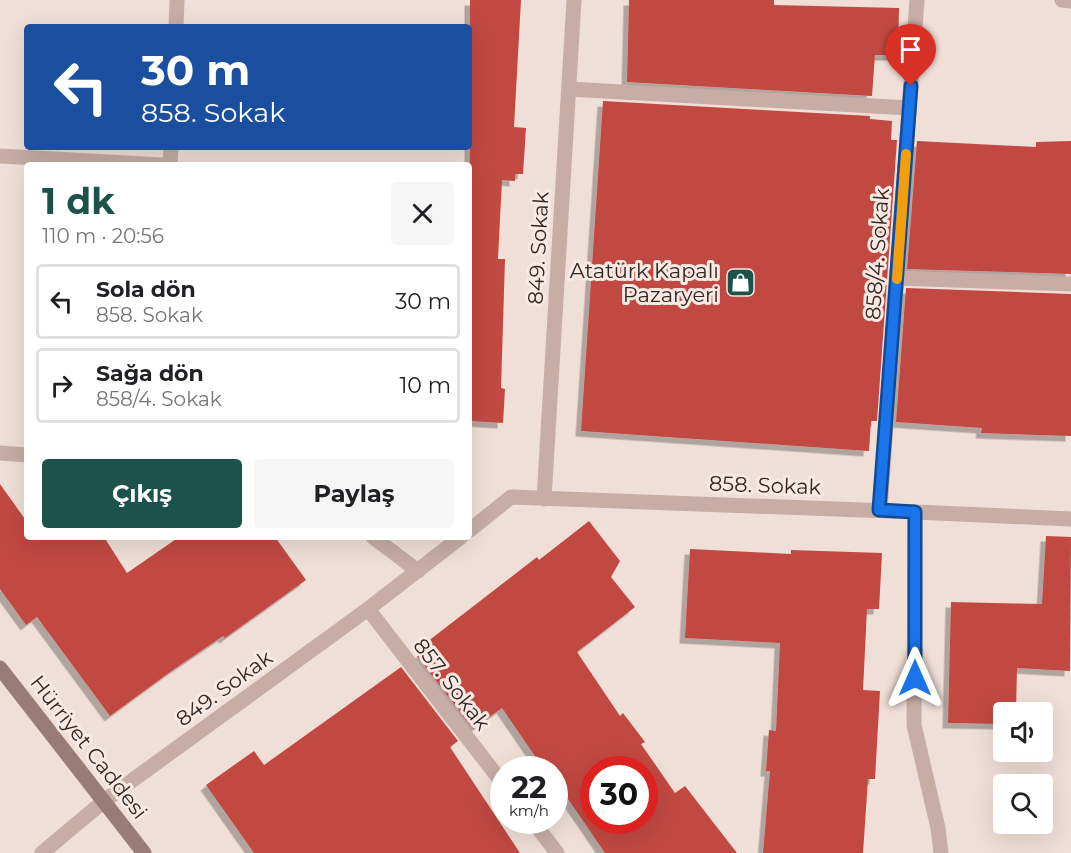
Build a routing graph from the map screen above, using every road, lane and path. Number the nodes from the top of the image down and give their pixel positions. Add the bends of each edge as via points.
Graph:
1 (177, 0) edge
2 (574, 0) edge
3 (917, 0) edge
4 (1062, 0) edge
5 (1071, 1) edge
6 (176, 24) edge
7 (569, 89) junction
8 (909, 108) junction
9 (0, 156) edge
10 (108, 162) edge
11 (897, 278) junction
12 (1071, 284) edge
13 (0, 453) edge
14 (24, 454) edge
15 (544, 499) junction
16 (879, 510) junction
17 (915, 512) junction
18 (1071, 519) edge
19 (472, 528) edge
20 (377, 540) edge
21 (456, 540) edge
22 (418, 571) junction
23 (368, 609) junction
24 (0, 668) edge
25 (490, 767) edge
26 (104, 801) junction
27 (543, 834) edge
28 (42, 853) edge
29 (144, 853) edge
30 (557, 853) edge
31 (941, 853) edge

1 - 6 street
2 - 7 street, 849. Sokak
3 - 8 street, 858/4. Sokak
4 - 5 street
7 - 8 street
7 - 15 street, 849. Sokak
8 - 11 street, 858/4. Sokak
9 - 10 street
11 - 12 street
11 - 16 street, 858/4. Sokak
13 - 14 street
15 - 16 street, 858. Sokak
15 - 19 street, 858. Sokak via 511,497
16 - 17 street, 858. Sokak
17 - 18 street, 858. Sokak
17 - 31 street via 914,726
20 - 22 street
21 - 22 street
22 - 23 street
23 - 25 street, 857. Sokak
23 - 26 street, 849. Sokak
24 - 26 main road, Hürriyet Caddesi
26 - 28 street, 849. Sokak
26 - 29 main road, Hürriyet Caddesi
27 - 30 street

